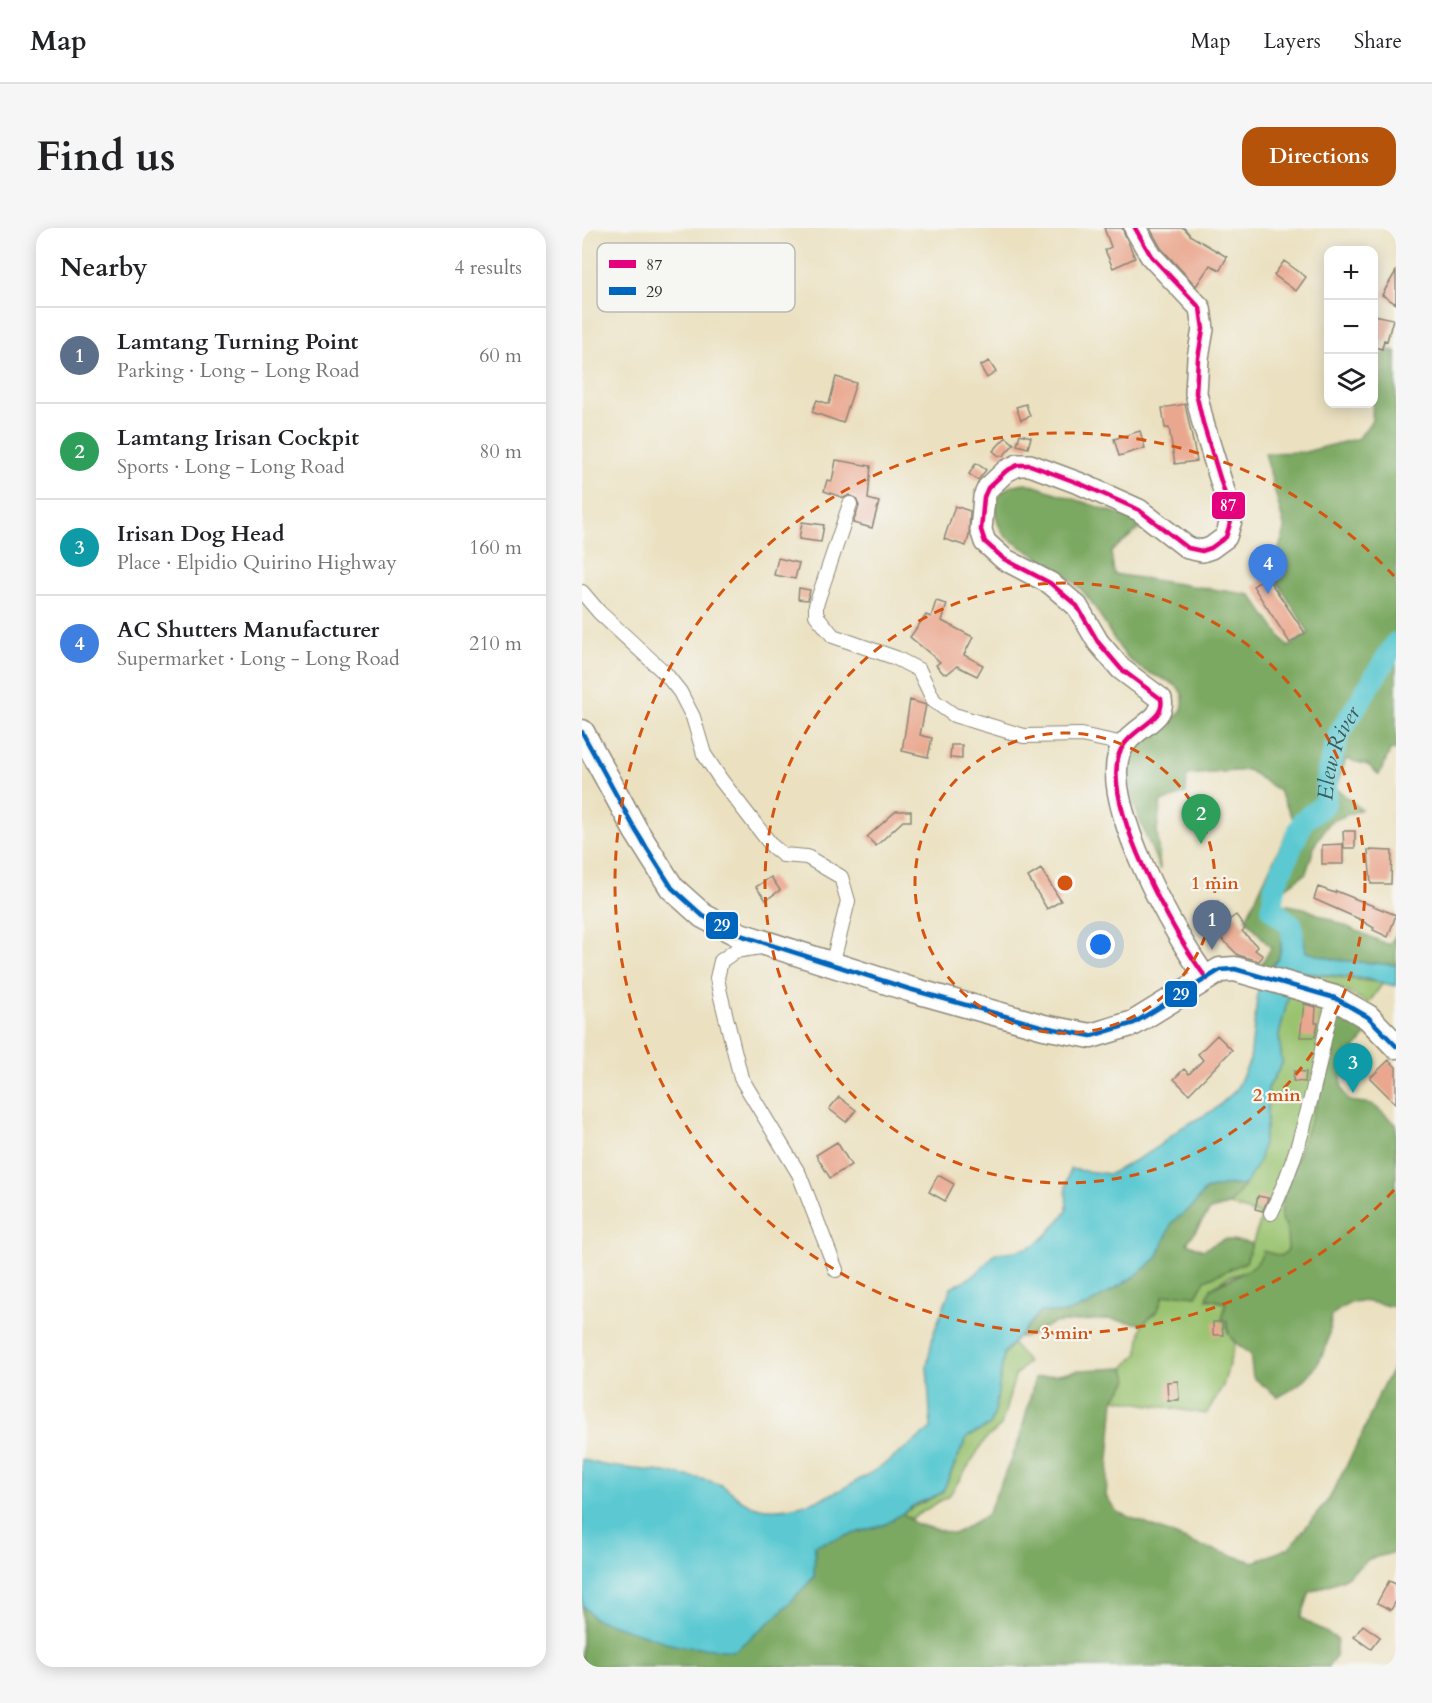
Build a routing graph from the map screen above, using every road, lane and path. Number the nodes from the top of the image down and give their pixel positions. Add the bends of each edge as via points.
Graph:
1 (1136, 228) edge
2 (850, 504) dead end
3 (582, 592) edge
4 (582, 732) edge
5 (1124, 744) junction
6 (776, 946) junction
7 (832, 965) junction
8 (1207, 979) junction
9 (1335, 998) junction
10 (1396, 1046) edge
11 (1271, 1213) dead end
12 (836, 1270) dead end

1 - 5 main road via 1151,256 1200,308 1203,329 1196,393 1232,517 1226,537 1211,548 1188,548 1139,510 1030,465 1006,471 988,488 981,530 985,542 1004,559 1050,583 1077,606 1120,669 1161,699 1157,717 1132,732
2 - 5 street via 816,605 816,615 833,636 919,670 934,701 954,715 1024,736 1081,735
3 - 7 street via 680,692 693,717 704,754 772,846 783,855 807,857 841,878 848,900
4 - 6 highway via 672,888 718,925
5 - 8 main road via 1117,779 1135,846 1173,930
6 - 7 highway
6 - 12 street via 746,948 727,956 718,968 720,993 741,1078 799,1174
7 - 8 highway via 1018,1020 1091,1036 1134,1023
8 - 9 highway via 1220,970 1235,969
9 - 10 highway via 1368,1017
9 - 11 street via 1293,1163

